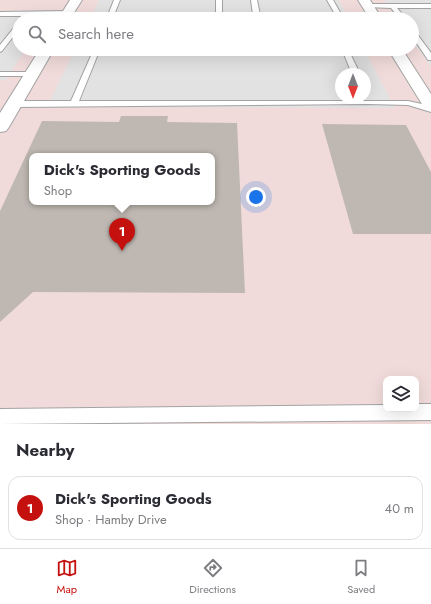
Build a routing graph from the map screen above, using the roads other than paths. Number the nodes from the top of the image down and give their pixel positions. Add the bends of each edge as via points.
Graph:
1 (76, 0) edge
2 (117, 0) edge
3 (219, 0) edge
4 (254, 0) edge
5 (330, 0) edge
6 (400, 0) edge
7 (393, 6) junction
8 (405, 6) junction
9 (431, 6) edge
10 (370, 10) edge
11 (69, 12) edge
12 (112, 12) edge
13 (219, 12) edge
14 (256, 12) edge
15 (337, 12) edge
16 (360, 12) edge
17 (398, 12) edge
18 (0, 14) edge
19 (12, 15) edge
20 (12, 34) edge
21 (419, 41) edge
22 (0, 50) edge
23 (43, 56) edge
24 (94, 56) edge
25 (348, 56) edge
26 (399, 56) edge
27 (431, 58) edge
28 (353, 68) edge
29 (0, 74) edge
30 (31, 74) junction
31 (371, 98) edge
32 (335, 99) edge
33 (14, 104) junction
34 (74, 104) junction
35 (431, 106) edge
36 (431, 109) edge
37 (0, 128) edge
38 (431, 412) edge
39 (0, 417) edge

1 - 11 street
2 - 12 lane
3 - 13 lane
4 - 14 lane
5 - 15 lane
6 - 8 lane
7 - 8 lane
7 - 10 lane
7 - 17 lane
8 - 9 lane
10 - 16 lane
18 - 19 lane
20 - 22 lane
21 - 27 lane
23 - 30 street
24 - 34 lane
25 - 28 lane
26 - 35 street
29 - 30 lane
30 - 33 street
31 - 36 lane
32 - 34 lane
33 - 34 lane
33 - 37 street
38 - 39 lane

